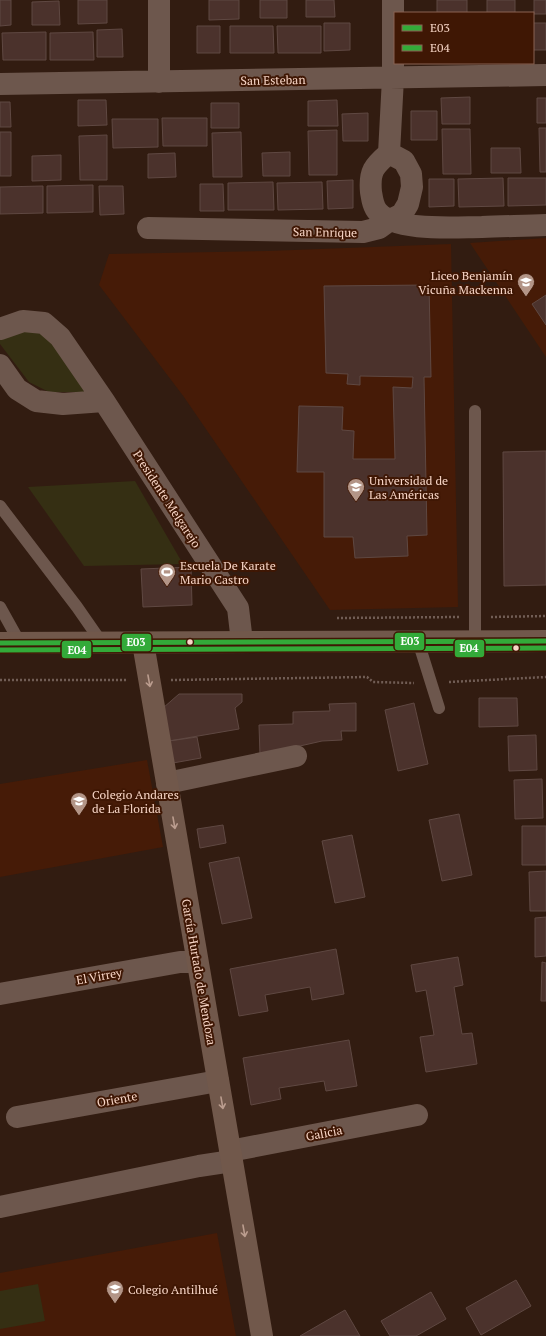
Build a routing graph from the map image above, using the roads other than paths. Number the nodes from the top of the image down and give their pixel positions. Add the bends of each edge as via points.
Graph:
1 (159, 0) edge
2 (393, 0) edge
3 (546, 75) edge
4 (393, 78) junction
5 (160, 82) junction
6 (0, 84) edge
7 (389, 153) junction
8 (390, 220) junction
9 (546, 225) edge
10 (148, 228) dead end
11 (0, 329) edge
12 (0, 365) edge
13 (104, 401) junction
14 (475, 411) dead end
15 (0, 506) edge
16 (0, 607) edge
17 (418, 641) junction
18 (475, 641) junction
19 (546, 641) edge
20 (242, 642) junction
21 (10, 643) edge
22 (102, 643) junction
23 (142, 643) junction
24 (439, 708) dead end
25 (296, 756) dead end
26 (167, 783) junction
27 (197, 962) junction
28 (0, 994) edge
29 (218, 1081) junction
30 (417, 1115) dead end
31 (17, 1117) dead end
32 (231, 1156) junction
33 (0, 1207) edge
34 (262, 1336) edge

1 - 5 street
2 - 4 street
3 - 4 street, San Esteban
4 - 5 street, San Esteban
4 - 7 street
5 - 6 street, San Esteban
7 - 8 street via 376,165 370,179 372,200 377,212
7 - 8 street via 404,161 411,174 412,187 408,204 402,214
8 - 9 street via 420,227 439,228
8 - 10 street, San Enrique via 379,228 363,232
11 - 13 street, Presidente Melgarejo via 23,321 44,323 60,337
12 - 13 street via 17,389 36,401 64,404
13 - 20 street, Presidente Melgarejo via 238,608
14 - 18 lane
15 - 22 lane
16 - 21 lane
17 - 18 street
17 - 20 street
17 - 24 lane
18 - 19 street
20 - 23 street
21 - 22 street
22 - 23 street
23 -> 26 street, García Hurtado de Mendoza
25 - 26 street
26 -> 27 street, García Hurtado de Mendoza
27 - 28 street, El Virrey via 180,962
27 - 29 street, García Hurtado de Mendoza
29 - 31 street, Oriente
29 -> 32 street, García Hurtado de Mendoza
30 - 32 street, Galicia
32 - 33 street via 199,1166
32 -> 34 street, García Hurtado de Mendoza

